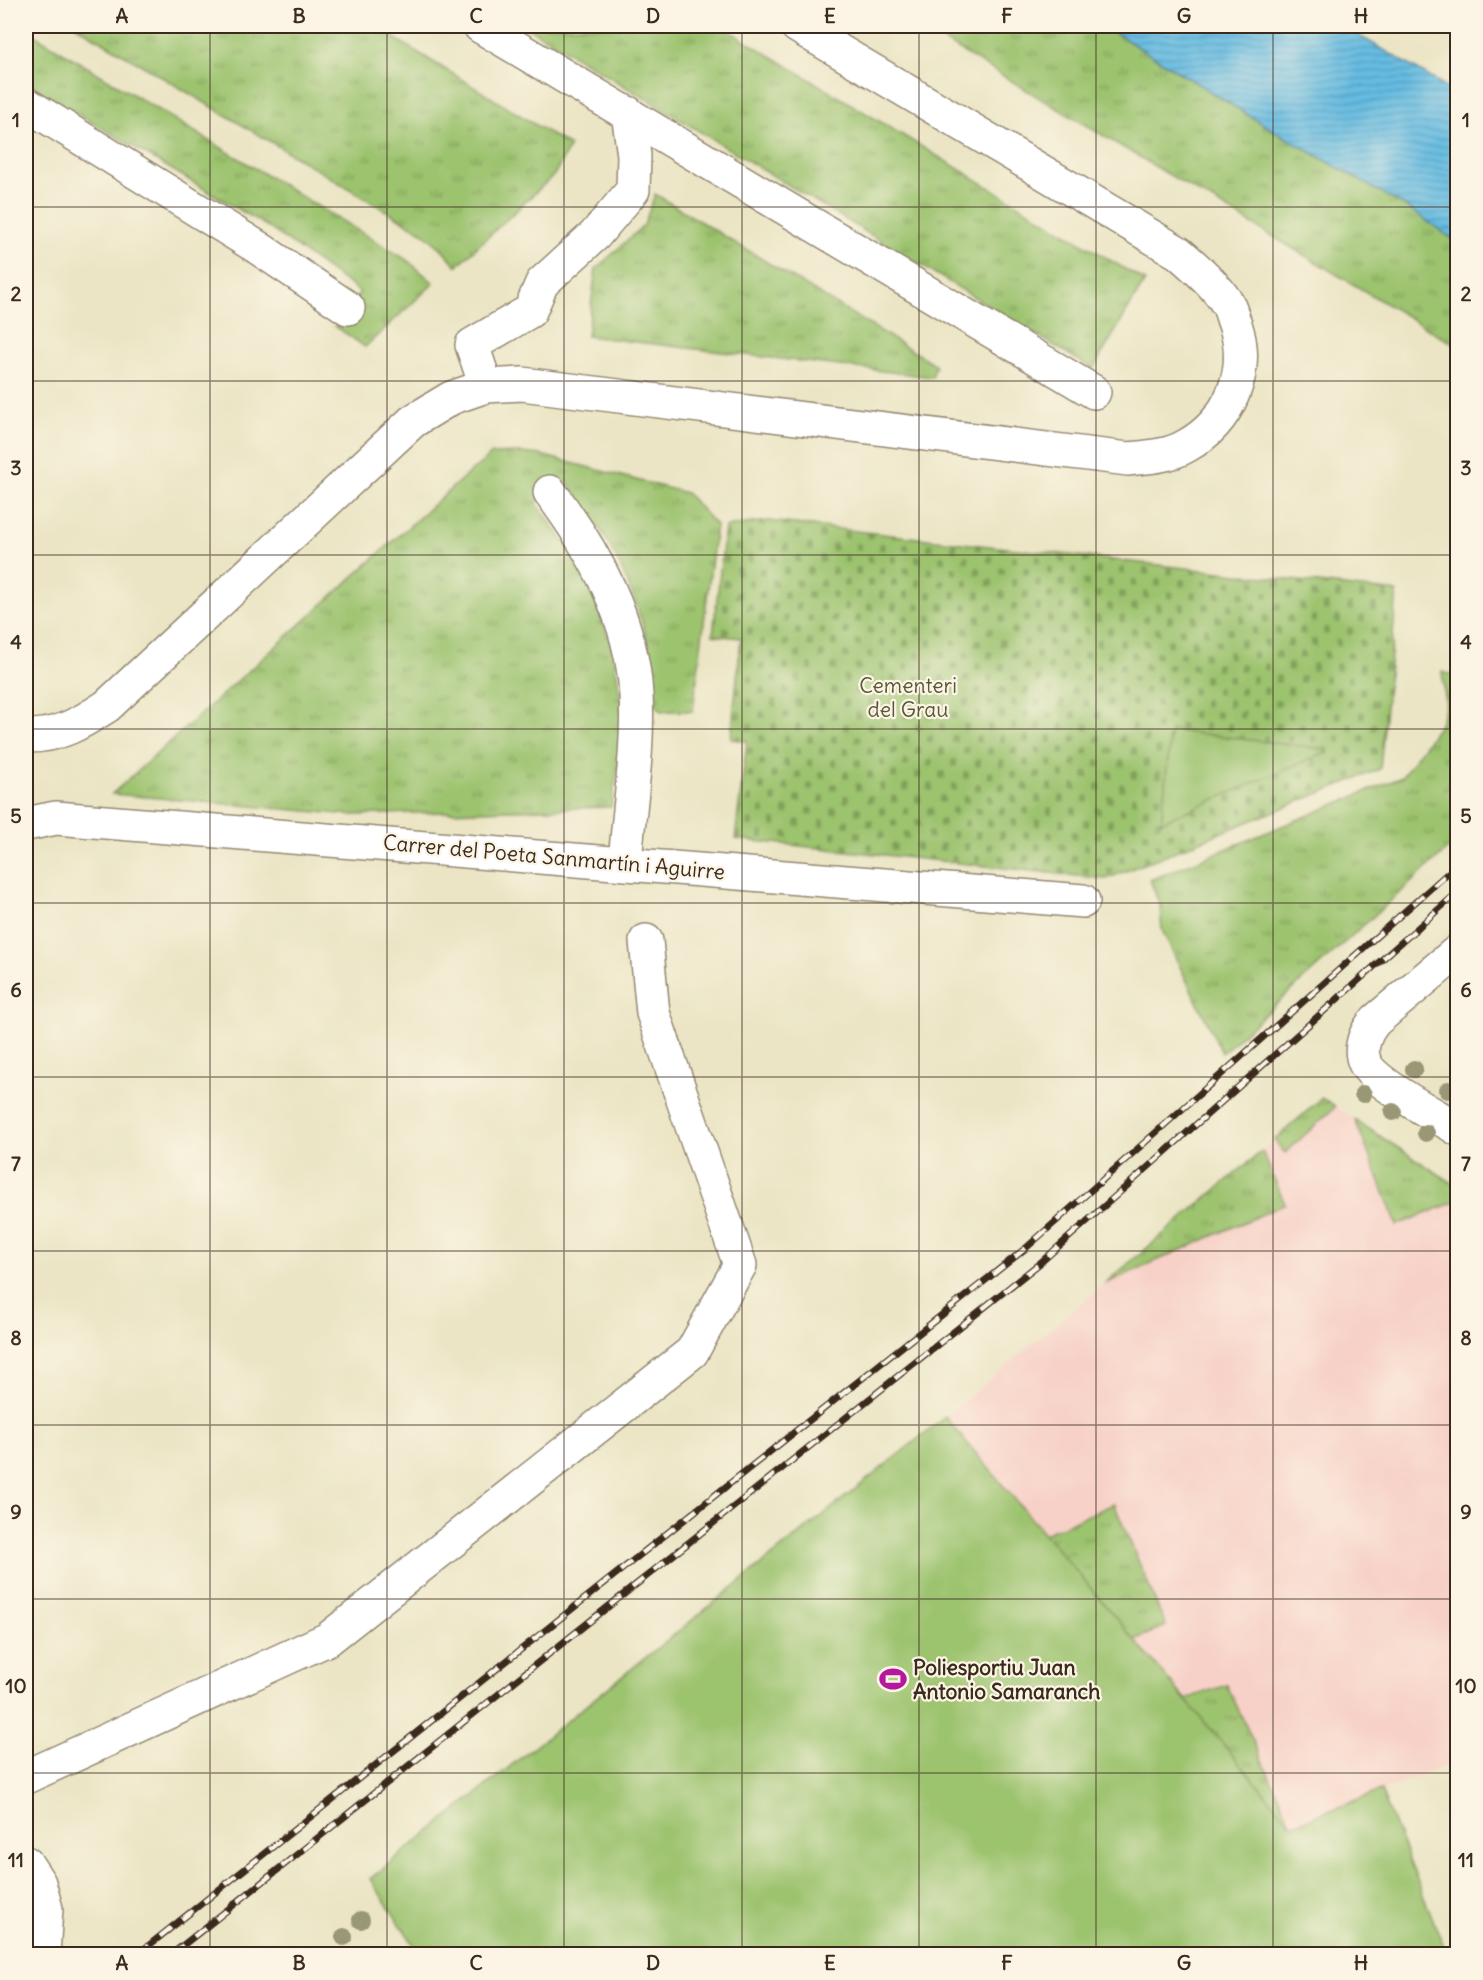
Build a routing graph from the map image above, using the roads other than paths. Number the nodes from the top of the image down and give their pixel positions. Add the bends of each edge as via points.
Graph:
1 (480, 26) edge
2 (797, 26) edge
3 (26, 104) edge
4 (628, 113) junction
5 (348, 308) dead end
6 (486, 386) junction
7 (1094, 392) dead end
8 (550, 492) dead end
9 (26, 736) edge
10 (26, 824) edge
11 (625, 863) junction
12 (1083, 901) dead end
13 (646, 941) dead end
14 (1458, 951) edge
15 (1458, 1129) edge
16 (26, 1777) edge
17 (32, 1873) edge
18 (43, 1954) edge

1 - 4 street
2 - 6 street via 1179,253 1207,277 1228,304 1240,340 1241,369 1231,402 1209,429 1186,446 1158,456 1128,459 522,384
3 - 5 street
4 - 6 street via 634,155 633,190 595,236 542,283 530,312 472,345
4 - 7 street
6 - 9 street via 451,398 413,421 107,706 76,727 38,737
8 - 11 street via 577,528 600,569 618,608 631,651 636,734
10 - 11 street, Carrer del Poeta Sanmartín i Aguirre via 56,818
11 - 12 street, Carrer del Poeta Sanmartín i Aguirre
13 - 16 street via 653,1013 740,1264 692,1352 328,1639
14 - 15 street via 1367,1029 1363,1052 1365,1064 1382,1082
17 - 18 street via 46,1910

